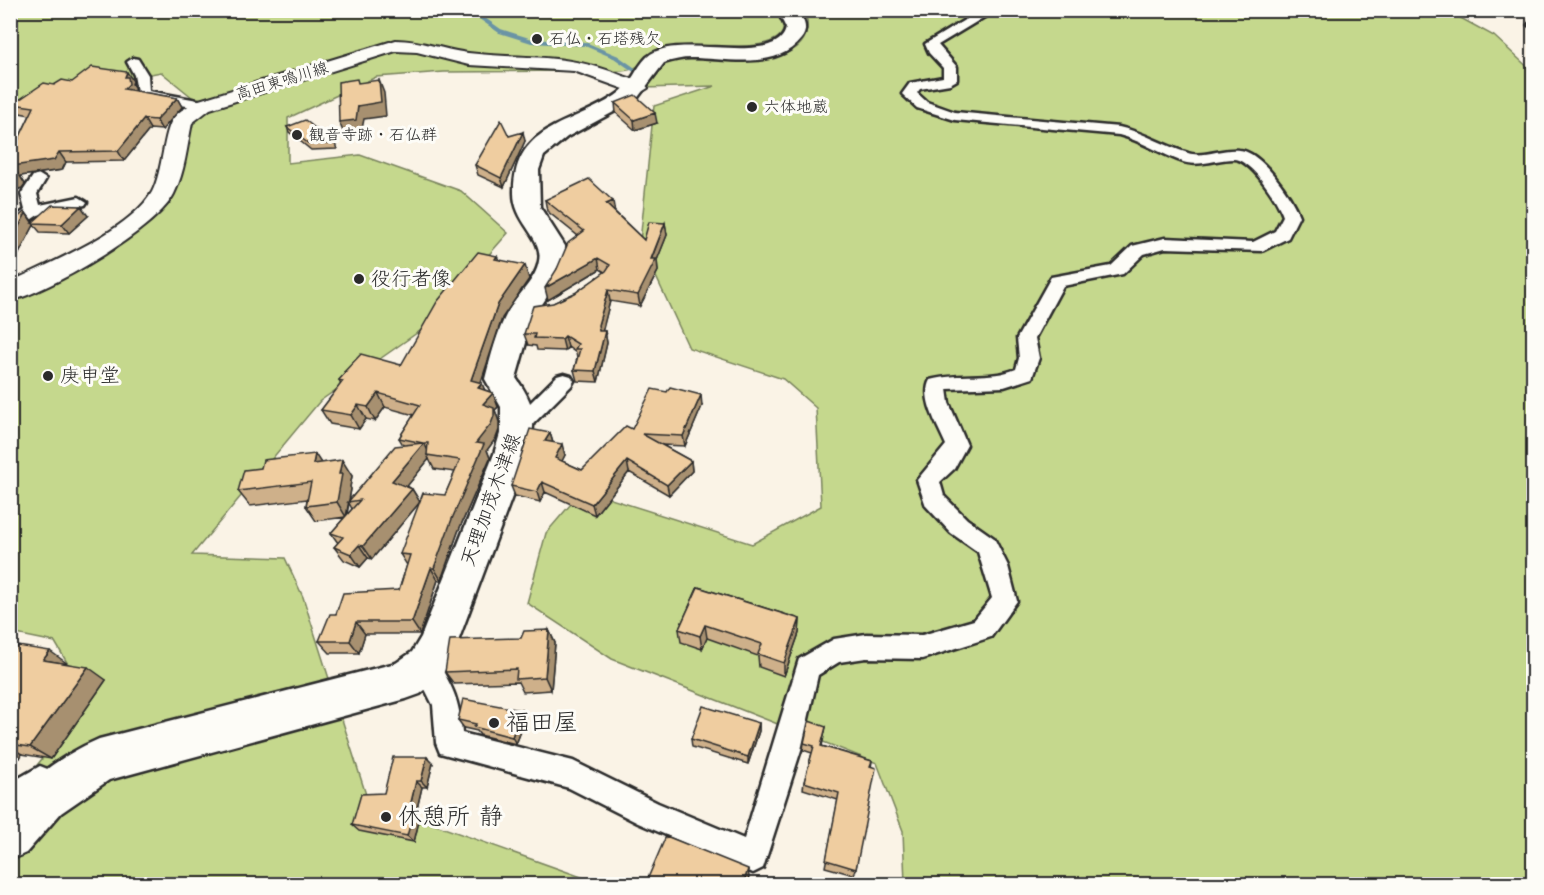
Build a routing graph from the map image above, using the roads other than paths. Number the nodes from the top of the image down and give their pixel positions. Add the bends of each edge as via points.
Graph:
1 (786, 10) edge
2 (990, 10) edge
3 (133, 62) dead end
4 (638, 88) junction
5 (202, 105) junction
6 (38, 179) dead end
7 (79, 202) dead end
8 (33, 211) junction
9 (10, 230) edge
10 (10, 293) edge
11 (564, 381) dead end
12 (518, 427) junction
13 (426, 665) junction
14 (99, 760) junction
15 (10, 800) edge
16 (10, 837) edge

1 - 4 main road, 天理加茂木津線 via 795,21 795,33 779,47 752,54 668,55 651,65
2 - 13 street via 931,44 950,67 950,80 915,86 909,94 919,103 967,119 1119,131 1188,159 1239,154 1260,166 1286,202 1291,216 1282,234 1256,247 1165,243 1138,250 1117,270 1057,281 1026,338 1026,373 1012,380 952,380 937,385 939,403 957,445 946,463 928,480 933,500 986,545 1005,601 982,629 922,647 866,646 834,651 808,666 753,858 648,813 573,775 450,743 446,703
3 - 5 street via 141,75 143,94
4 - 5 main road, 高田東鳴川線 via 587,68 467,59 404,44
4 - 12 main road, 天理加茂木津線 via 621,102 553,134 529,164 525,186 529,212 550,241 554,256 532,310 510,337 500,380 520,408
5 - 10 main road, 高田東鳴川線 via 183,120 170,176 162,195 146,214 101,247
6 - 8 street via 29,194
7 - 8 street
8 - 9 street
11 - 12 street
12 - 13 main road, 天理加茂木津線 via 512,454 437,647
13 - 14 main road, 天理加茂木津線 via 406,680
14 - 15 street via 73,759
14 - 16 main road, 天理加茂木津線 via 45,797

